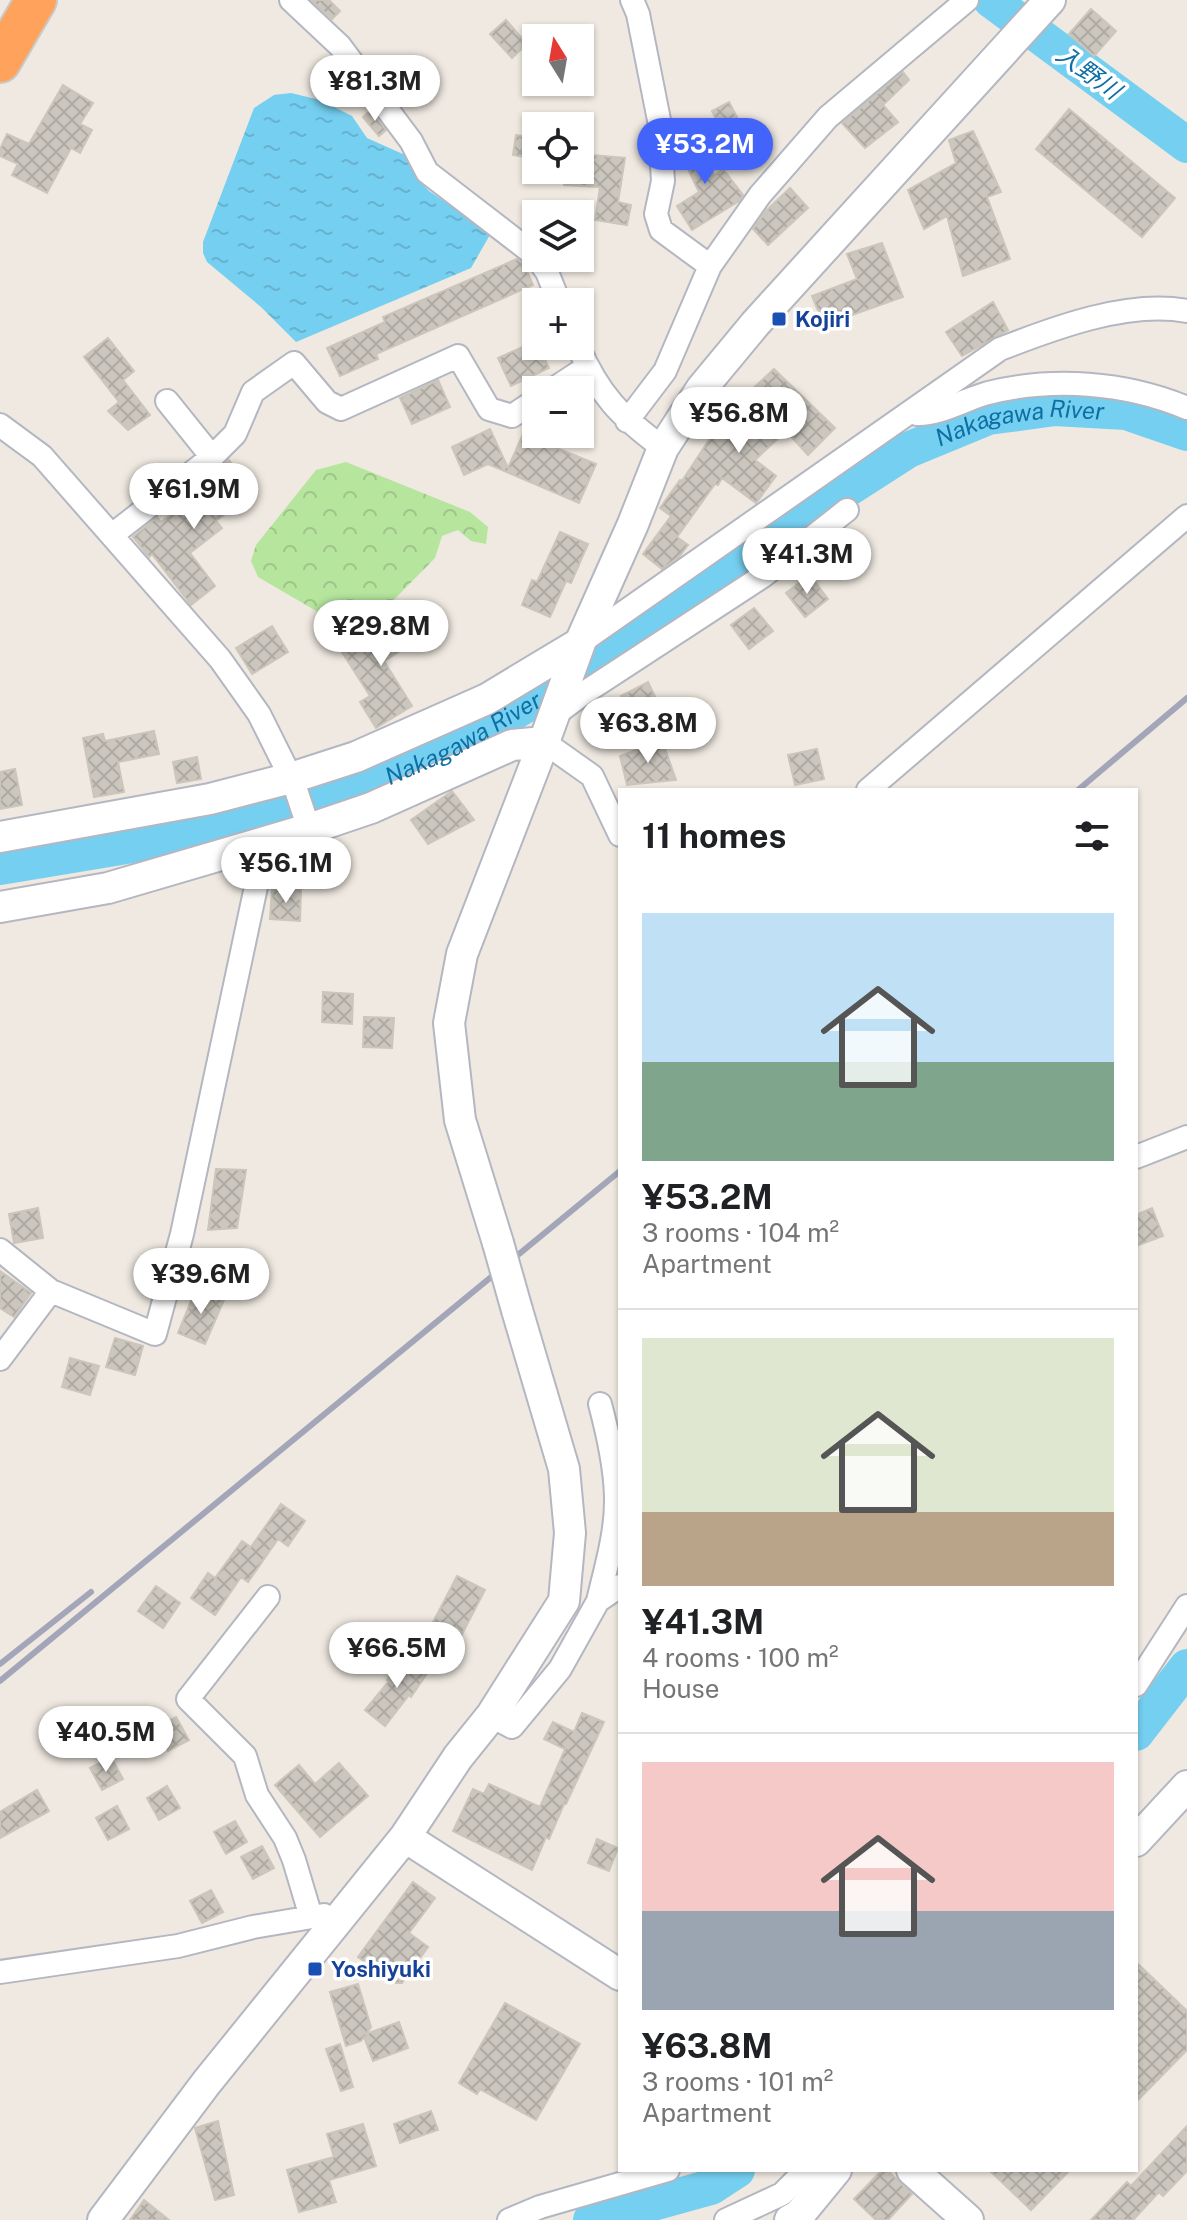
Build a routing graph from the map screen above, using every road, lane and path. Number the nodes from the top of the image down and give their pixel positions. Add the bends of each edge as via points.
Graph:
1 (6, 0) edge
2 (36, 0) edge
3 (291, 0) edge
4 (632, 0) edge
5 (967, 0) edge
6 (0, 9) edge
7 (1032, 19) edge
8 (0, 62) edge
9 (522, 245) edge
10 (710, 266) junction
11 (1187, 311) edge
12 (584, 360) edge
13 (587, 367) junction
14 (573, 376) edge
15 (167, 401) dead end
16 (1187, 408) edge
17 (522, 409) edge
18 (913, 411) junction
19 (627, 421) junction
20 (0, 425) edge
21 (663, 448) junction
22 (212, 457) junction
23 (847, 510) dead end
24 (1187, 516) edge
25 (112, 535) junction
26 (580, 643) junction
27 (549, 729) junction
28 (293, 781) junction
29 (870, 788) edge
30 (307, 824) junction
31 (618, 831) edge
32 (0, 837) edge
33 (0, 907) edge
34 (1187, 1137) edge
35 (1138, 1156) edge
36 (0, 1250) edge
37 (51, 1291) junction
38 (0, 1359) edge
39 (600, 1404) dead end
40 (618, 1587) edge
41 (268, 1597) dead end
42 (598, 1601) junction
43 (1187, 1606) edge
44 (1138, 1682) edge
45 (491, 1716) junction
46 (1187, 1786) edge
47 (405, 1837) junction
48 (1138, 1839) edge
49 (345, 1912) junction
50 (311, 1917) junction
51 (0, 1972) edge
52 (618, 1974) edge
53 (661, 2172) edge
54 (804, 2172) edge
55 (834, 2172) edge
56 (914, 2172) edge
57 (103, 2220) edge
58 (509, 2220) edge
59 (726, 2220) edge
60 (790, 2220) edge
61 (968, 2220) edge

1 - 6 highway
2 - 8 highway
3 - 9 street via 340,46 411,141 427,172
4 - 10 street via 659,120 663,181 656,214 661,230
5 - 10 street via 828,117 760,195
7 - 21 street via 755,324 702,388
10 - 19 street via 665,371
11 - 18 street via 1128,312 1048,331 1000,349
12 - 13 street
13 - 14 street
13 - 19 street
15 - 22 street
16 - 18 street via 1115,387 1029,385 920,415
17 - 22 street via 512,416 489,409 458,356 341,409 327,402 294,363 253,392 235,434
18 - 26 street
19 - 21 street
20 - 25 street via 42,456
21 - 26 street
22 - 25 street
23 - 27 street via 763,576 584,693
24 - 29 street
25 - 28 street via 220,659 259,714
26 - 27 street
26 - 28 street via 487,699
27 - 30 street via 371,808
27 - 31 street via 592,776
27 - 45 street, bridge via 462,954 449,1023 460,1120 564,1469 570,1533 564,1601
28 - 30 street
28 - 32 street
30 - 33 street via 108,888
30 - 37 street via 310,842 273,862 257,882 182,1234 155,1334
34 - 35 street
36 - 37 street
37 - 38 street
39 - 42 street via 616,1497
40 - 42 street
41 - 50 street via 188,1699 245,1756 257,1795 285,1838
42 - 45 street via 560,1669 512,1727
43 - 44 street
45 - 47 street
46 - 48 street
47 - 49 street
47 - 52 street
49 - 50 street
49 - 57 street
50 - 51 street via 178,1946
53 - 58 street
54 - 59 street via 782,2194
55 - 60 street
56 - 61 street

